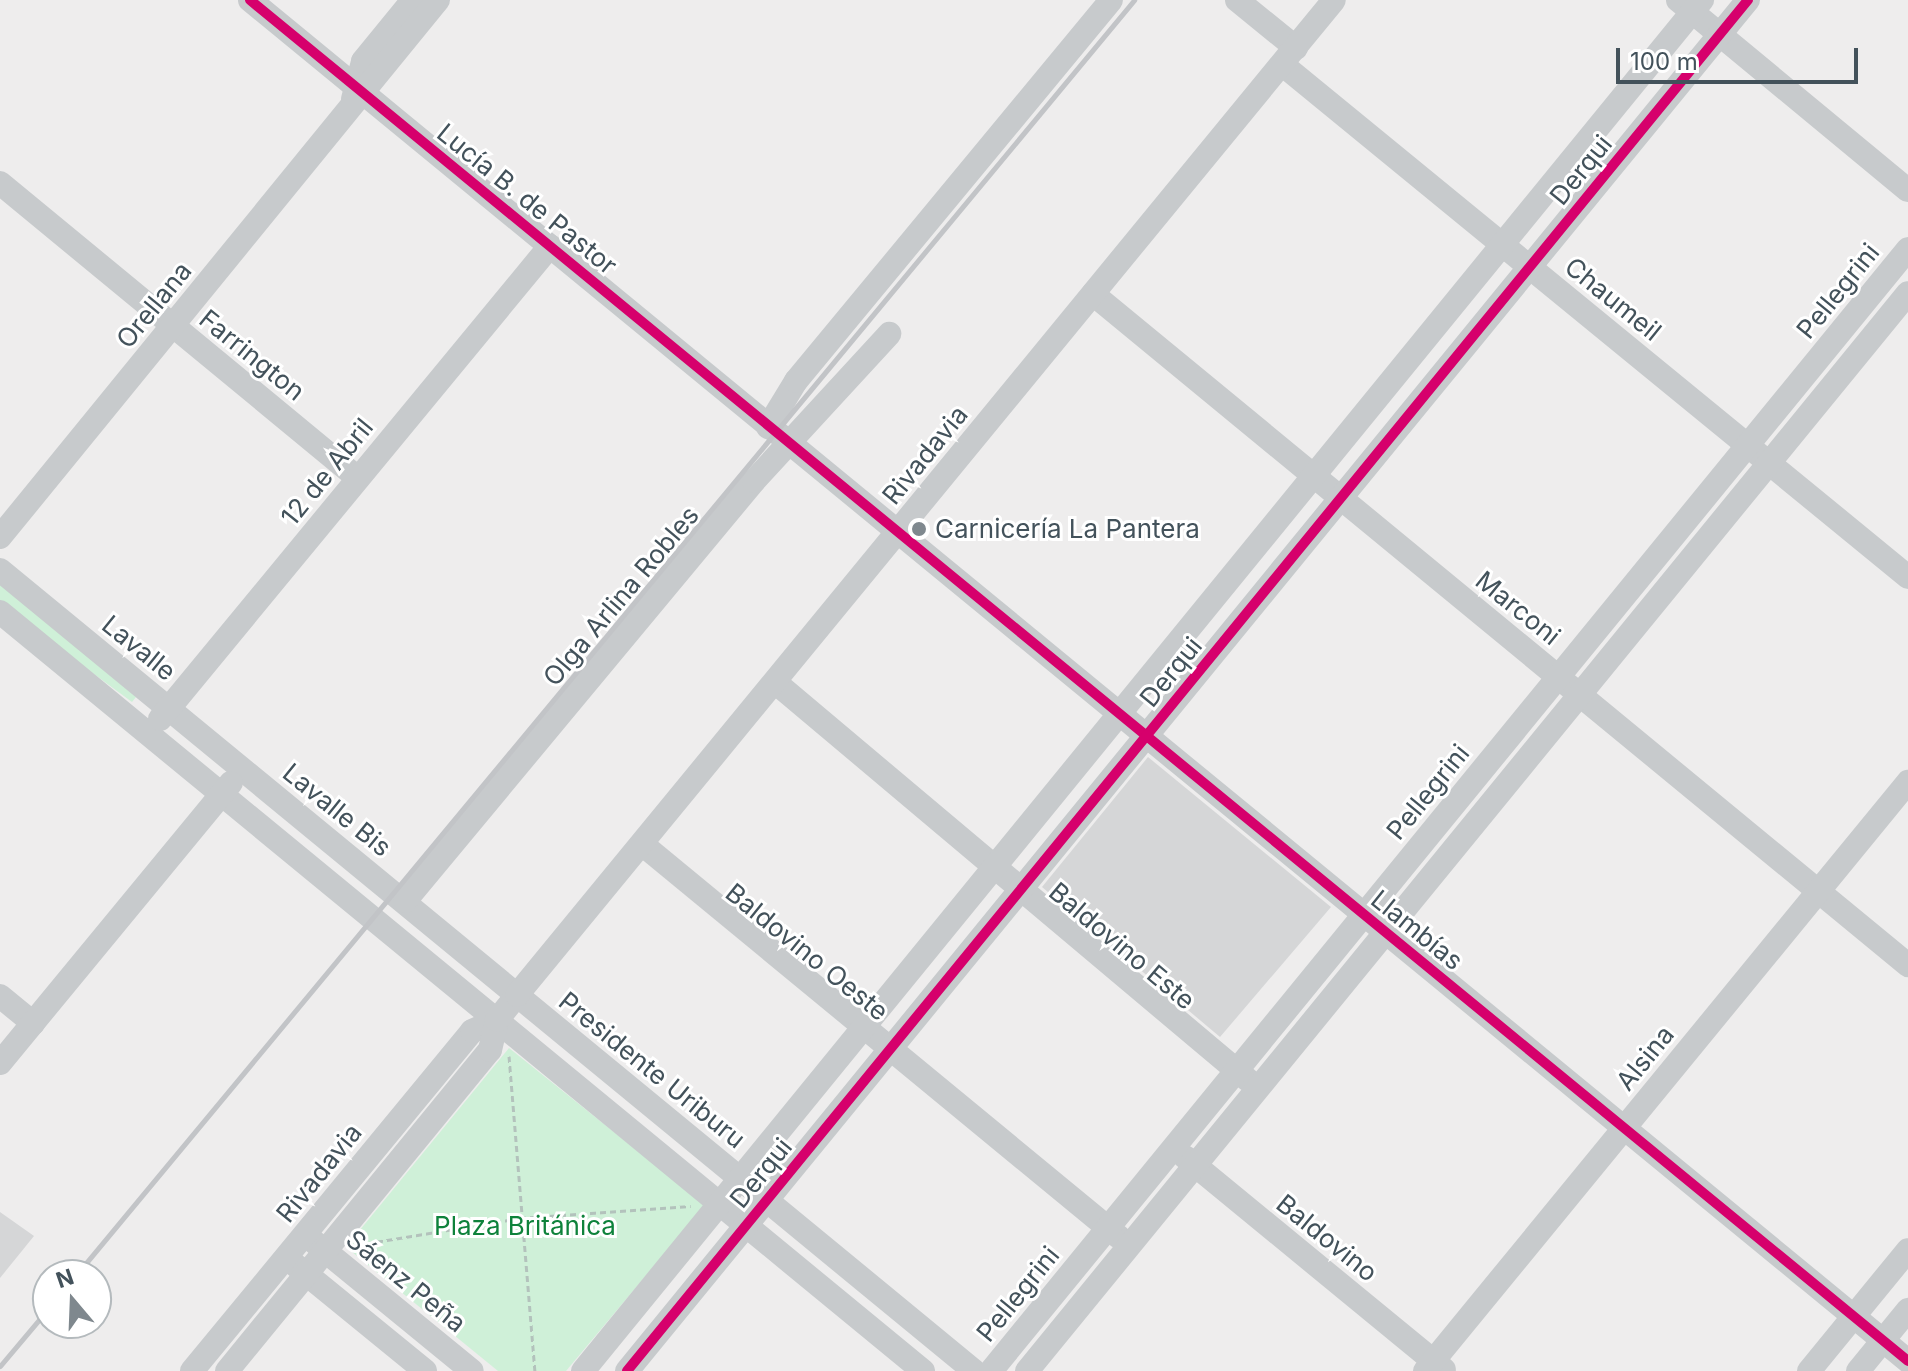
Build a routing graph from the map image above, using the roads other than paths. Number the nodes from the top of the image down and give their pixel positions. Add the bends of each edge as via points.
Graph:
1 (250, 0) edge
2 (413, 0) edge
3 (438, 0) edge
4 (1111, 0) edge
5 (1237, 0) edge
6 (1334, 0) edge
7 (1748, 0) edge
8 (1690, 4) edge
9 (1720, 35) junction
10 (1289, 56) junction
11 (357, 96) junction
12 (0, 183) edge
13 (1908, 190) edge
14 (1502, 245) junction
15 (550, 246) junction
16 (1908, 249) edge
17 (1530, 267) junction
18 (1873, 293) junction
19 (1093, 294) junction
20 (1903, 308) edge
21 (173, 326) junction
22 (889, 334) dead end
23 (777, 434) junction
24 (1747, 445) junction
25 (1769, 463) junction
26 (1313, 476) junction
27 (358, 478) junction
28 (1341, 498) junction
29 (898, 532) junction
30 (0, 537) edge
31 (0, 570) edge
32 (1908, 577) edge
33 (0, 612) edge
34 (1558, 677) junction
35 (775, 682) junction
36 (1580, 695) junction
37 (169, 708) junction
38 (1119, 714) junction
39 (148, 734) junction
40 (1147, 736) junction
41 (243, 769) junction
42 (1908, 782) edge
43 (222, 794) junction
44 (642, 844) junction
45 (994, 867) junction
46 (1021, 889) junction
47 (1818, 891) junction
48 (400, 897) junction
49 (1364, 915) junction
50 (1386, 932) junction
51 (1908, 965) edge
52 (517, 995) junction
53 (0, 996) edge
54 (497, 1020) junction
55 (33, 1023) junction
56 (864, 1027) junction
57 (891, 1049) junction
58 (0, 1063) edge
59 (1237, 1070) junction
60 (1258, 1088) junction
61 (1624, 1128) junction
62 (1173, 1148) junction
63 (1195, 1166) junction
64 (740, 1178) junction
65 (767, 1200) junction
66 (712, 1204) junction
67 (746, 1225) junction
68 (1108, 1228) junction
69 (305, 1234) junction
70 (1130, 1246) junction
71 (336, 1249) junction
72 (1908, 1250) edge
73 (286, 1257) junction
74 (307, 1274) junction
75 (1908, 1310) edge
76 (1854, 1317) junction
77 (1883, 1341) junction
78 (1908, 1361) edge
79 (1435, 1368) edge
80 (192, 1371) edge
81 (227, 1371) edge
82 (425, 1371) edge
83 (472, 1371) edge
84 (583, 1371) edge
85 (627, 1371) edge
86 (923, 1371) edge
87 (974, 1371) edge
88 (991, 1371) edge
89 (1027, 1371) edge
90 (1809, 1371) edge
91 (1858, 1371) edge

1 - 11 street, Lucía B. de Pastor
2 - 11 street, Orellana via 363,61
3 - 11 street, Orellana
4 - 23 street, Olga Arlina Robles via 796,381
5 - 10 street, Chaumeil
6 - 10 street, Rivadavia
7 - 9 street, Derqui
8 - 9 street
8 - 14 street, Derqui
9 - 13 street
9 - 17 street, Derqui
10 - 14 street, Chaumeil
10 - 19 street, Rivadavia
11 - 15 street, Lucía B. de Pastor
11 - 21 street, Orellana
12 - 21 street, Farrington
14 - 17 street, Chaumeil
14 - 26 street, Derqui
15 - 23 street, Lucía B. de Pastor
15 - 27 street, 12 de Abril
16 - 18 street, Pellegrini
17 - 24 street, Chaumeil
17 - 28 street, Derqui
18 - 20 street
18 - 24 street, Pellegrini
19 - 26 street, Marconi
19 - 29 street, Rivadavia
20 - 25 street
21 - 27 street, Farrington
21 - 30 street, Orellana
22 - 23 street, Olga Arlina Robles
23 - 29 street, Lucía B. de Pastor
23 - 48 street, Olga Arlina Robles
24 - 25 street, Chaumeil
24 - 34 street, Pellegrini
25 - 32 street, Chaumeil
25 - 36 street
26 - 28 street, Marconi
26 - 38 street, Derqui
27 - 37 street, 12 de Abril
28 - 34 street, Marconi
28 - 40 street, Derqui
29 - 35 street, Rivadavia
29 - 38 street, Llambías
31 - 37 street, Lavalle
33 - 39 street
34 - 36 street, Marconi
34 - 49 street, Pellegrini
35 - 44 street, Rivadavia
35 - 45 street, Baldovino Este
36 - 47 street, Marconi
36 - 50 street
37 - 39 street, 12 de Abril
37 - 41 street, Lavalle
38 - 40 street, Llambías
38 - 45 street, Derqui
39 - 43 street
40 - 46 street, Derqui
40 - 49 street, Llambías
41 - 43 street
41 - 48 street, Lavalle Bis
42 - 47 street, Alsina
43 - 54 street
43 - 55 street
44 - 52 street, Rivadavia
44 - 56 street, Baldovino Oeste
45 - 46 street, Baldovino Este
45 - 56 street, Derqui
46 - 57 street, Derqui
46 - 59 street, Baldovino Este
47 - 51 street, Marconi
47 - 61 street, Alsina
48 - 52 street, Lavalle Bis
49 - 50 street, Llambías
49 - 59 street, Pellegrini
50 - 60 street
50 - 61 street, Llambías
52 - 54 street, Rivadavia
52 - 64 street, Presidente Uriburu
53 - 55 street
54 - 66 street
54 - 69 street, Rivadavia via 472,1031
54 - 71 street, Rivadavia via 490,1050
55 - 58 street
56 - 57 street, Baldovino Oeste
56 - 64 street, Derqui
57 - 65 street, Derqui
57 - 68 street, Baldovino Oeste
59 - 60 street, Baldovino Este
59 - 62 street, Pellegrini
60 - 63 street
61 - 76 street, Llambías
61 - 79 street, Alsina
62 - 63 street, Baldovino
62 - 68 street, Pellegrini
63 - 70 street
63 - 79 street, Baldovino
64 - 65 street, Presidente Uriburu
64 - 66 street, Derqui
65 - 67 street, Derqui
65 - 87 street, Presidente Uriburu
66 - 67 street
66 - 84 street, Derqui
67 - 85 street, Derqui
67 - 86 street
68 - 70 street, Baldovino Oeste
68 - 88 street, Pellegrini
69 - 71 street, Sáenz Peña
69 - 73 street, Rivadavia
70 - 89 street
71 - 74 street, Rivadavia
71 - 83 street, Sáenz Peña
72 - 76 street
73 - 74 street
73 - 80 street, Rivadavia
74 - 81 street, Rivadavia
74 - 82 street
75 - 77 street
76 - 77 street, Llambías
76 - 90 street
77 - 78 street, Llambías
77 - 91 street

